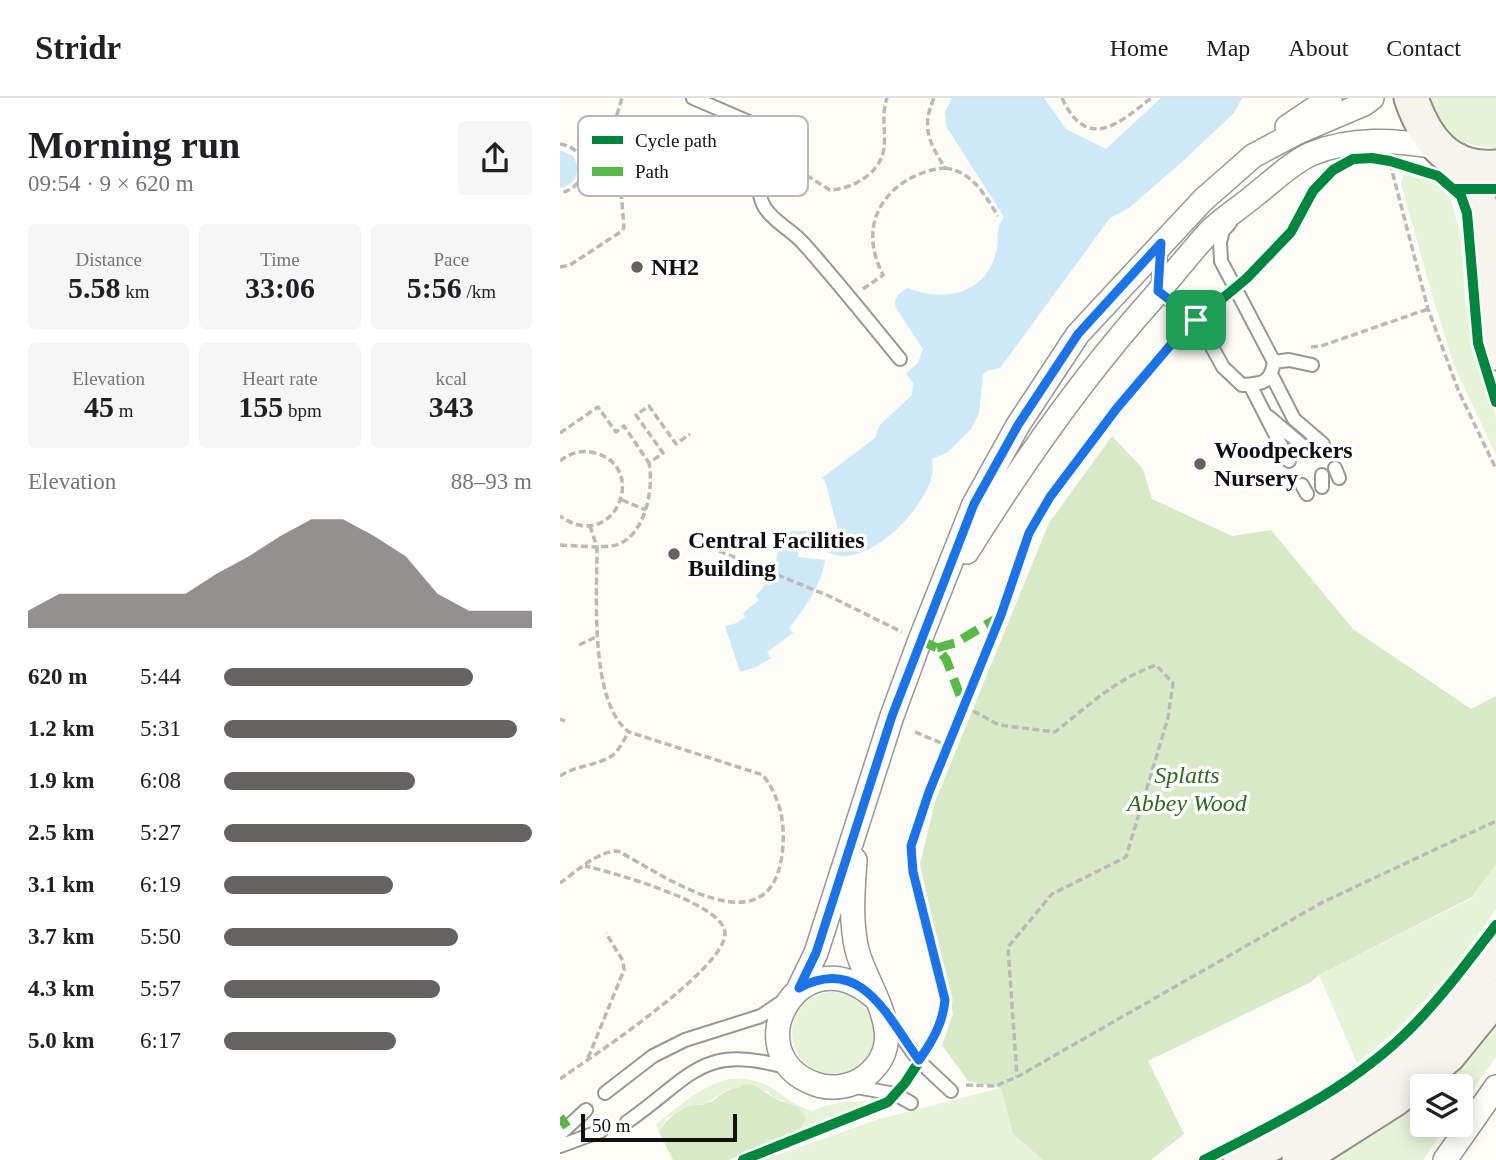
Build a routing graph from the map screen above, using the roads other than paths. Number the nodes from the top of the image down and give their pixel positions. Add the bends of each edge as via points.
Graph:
1 (693, 98) edge
2 (1330, 98) edge
3 (1372, 98) edge
4 (1411, 98) edge
5 (735, 116) edge
6 (1447, 154) junction
7 (1253, 156) junction
8 (1496, 167) edge
9 (761, 196) edge
10 (1236, 211) junction
11 (1161, 243) junction
12 (1158, 291) junction
13 (1496, 353) edge
14 (900, 359) dead end
15 (1274, 362) junction
16 (1312, 365) dead end
17 (1272, 376) junction
18 (1250, 384) junction
19 (1264, 413) junction
20 (1323, 444) dead end
21 (1309, 451) dead end
22 (1289, 461) dead end
23 (939, 598) junction
24 (858, 823) junction
25 (1496, 953) edge
26 (797, 991) junction
27 (1496, 997) edge
28 (879, 1004) junction
29 (791, 1069) junction
30 (847, 1086) junction
31 (1496, 1087) edge
32 (951, 1091) road end
33 (605, 1093) dead end
34 (911, 1103) dead end
35 (586, 1110) dead end
36 (626, 1122) dead end
37 (601, 1131) dead end
38 (560, 1134) edge
39 (560, 1146) edge
40 (1240, 1160) edge
41 (1299, 1160) edge
42 (1445, 1160) edge

1 - 5 lane
2 - 7 street
3 - 7 street
4 - 6 street via 1420,124
6 - 8 street
6 - 10 street via 1408,142 1341,145 1310,155
6 - 13 street via 1476,188
7 - 11 street
9 - 14 lane via 772,218 802,240
10 - 12 street via 1212,229
10 - 15 lane via 1223,231 1221,261
11 - 12 lane
11 - 23 street via 1078,334 1018,425 974,504
12 - 18 lane via 1196,320 1223,367 1242,385
12 - 23 street via 1048,429
15 - 16 lane
15 - 17 lane
17 - 18 lane
17 - 20 lane via 1294,419
18 - 19 lane
19 - 21 lane
19 - 22 lane
23 - 24 street via 892,716
24 - 26 street via 816,953
24 - 28 street via 852,906 857,950
25 - 40 street via 1423,1039 1359,1093
26 - 28 street via 814,980 847,979 862,986
26 - 29 street via 783,1007 778,1023 777,1039
26 - 33 lane via 761,1016 653,1056
27 - 41 street via 1448,1056 1395,1098
28 - 30 street via 887,1028 886,1047 878,1064
28 - 32 lane via 919,1060
29 - 30 street via 821,1087
29 - 36 lane via 750,1058 708,1063
30 - 34 lane via 895,1094
31 - 42 street
35 - 38 lane
37 - 39 lane

